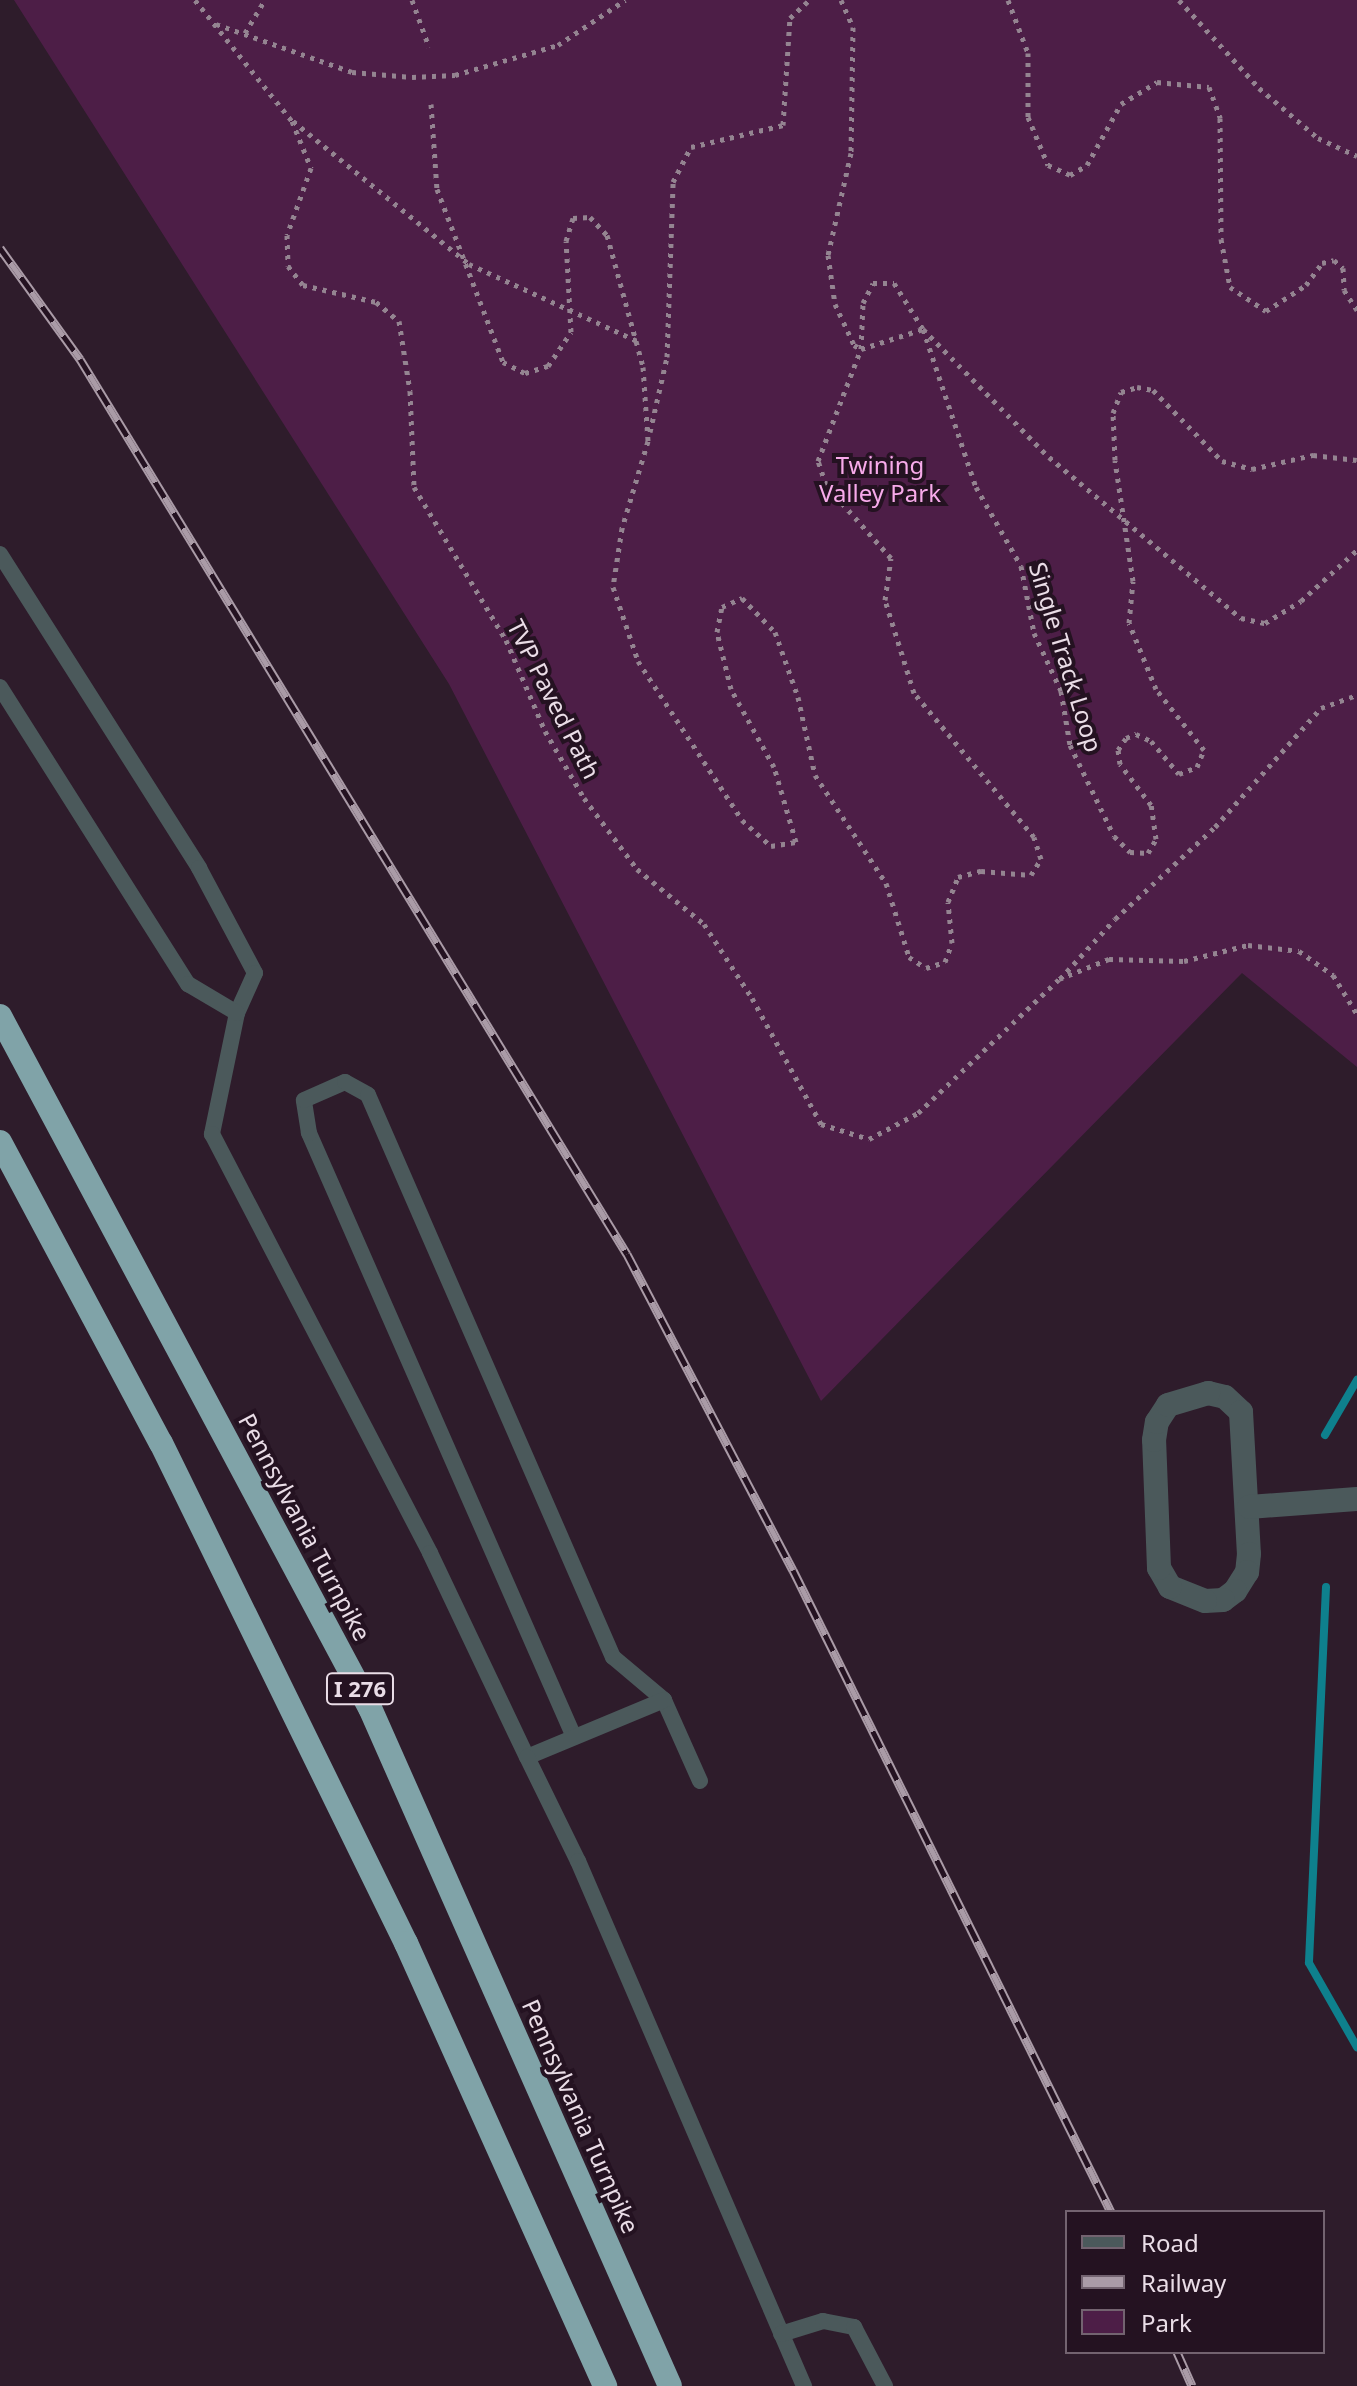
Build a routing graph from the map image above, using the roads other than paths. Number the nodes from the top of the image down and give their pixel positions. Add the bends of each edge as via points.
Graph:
1 (0, 554) edge
2 (0, 687) edge
3 (237, 1013) junction
4 (0, 1016) edge
5 (0, 1142) edge
6 (1357, 1499) edge
7 (1249, 1507) junction
8 (664, 1700) junction
9 (574, 1737) junction
10 (527, 1757) junction
11 (700, 1781) dead end
12 (781, 2334) junction
13 (605, 2386) edge
14 (670, 2386) edge
15 (804, 2386) edge
16 (885, 2386) edge

1 - 3 lane via 199,868 255,973
2 - 3 lane via 188,984
3 - 10 lane via 212,1134 430,1553
4 - 14 highway, Pennsylvania Turnpike / I 276 via 370,1708
5 - 13 highway, I 276 via 161,1443 406,1943
6 - 7 street
7 - 7 street via 1241,1412 1225,1397 1208,1393 1168,1405 1154,1440 1159,1568 1170,1587 1205,1601 1223,1600 1235,1591 1247,1572
8 - 9 lane
8 - 9 lane via 613,1657 368,1095 345,1082 304,1100 309,1133
8 - 11 lane
9 - 10 lane
10 - 12 lane via 578,1861
12 - 15 lane
12 - 16 lane via 808,2323 854,2327

